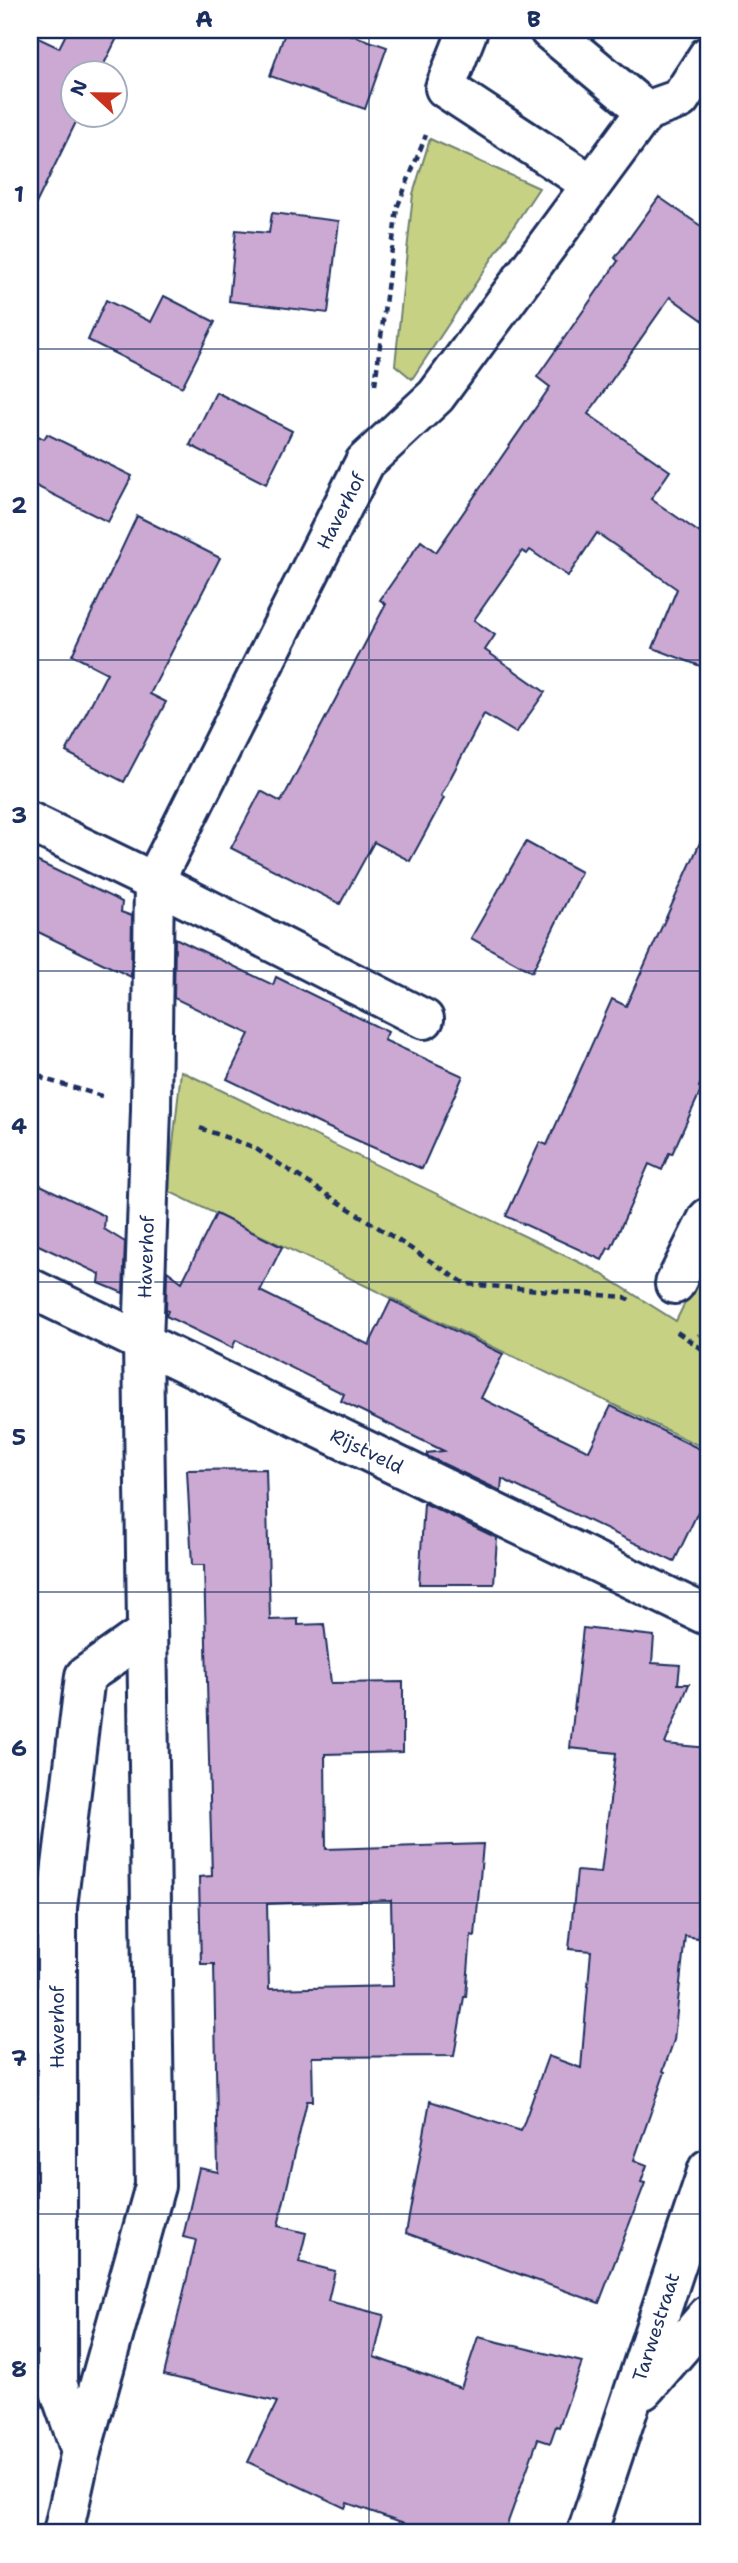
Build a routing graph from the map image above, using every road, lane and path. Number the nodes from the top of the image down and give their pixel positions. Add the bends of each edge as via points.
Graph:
1 (468, 30) edge
2 (549, 30) edge
3 (708, 56) edge
4 (445, 88) junction
5 (646, 111) junction
6 (591, 184) junction
7 (365, 462) junction
8 (30, 822) edge
9 (155, 882) junction
10 (424, 1019) dead end
11 (30, 1066) edge
12 (109, 1098) dead end
13 (195, 1126) dead end
14 (708, 1218) edge
15 (675, 1284) dead end
16 (30, 1288) edge
17 (635, 1304) dead end
18 (666, 1325) dead end
19 (143, 1343) junction
20 (708, 1353) edge
21 (704, 1614) dead end
22 (147, 1632) junction
23 (708, 2169) edge
24 (708, 2315) edge
25 (631, 2405) junction
26 (81, 2451) junction
27 (63, 2533) edge
28 (587, 2533) edge

1 - 4 street
2 - 5 street
3 - 5 street via 680,99
4 - 6 street
4 - 7 path via 397,208
5 - 6 street, Haverhof
6 - 7 street, Haverhof via 436,396
7 - 9 street, Haverhof
8 - 9 street
9 - 10 street
9 - 19 street, Haverhof
11 - 12 path via 44,1079
13 - 17 path via 253,1147 466,1284 625,1297
14 - 15 street
16 - 19 street, Rijstveld
18 - 20 path
19 - 21 street, Rijstveld
19 - 22 street, Haverhof
22 - 26 street, Haverhof via 155,2186
22 - 26 street, Haverhof via 85,1676 57,1907 57,2383
23 - 25 street, Tarwestraat
24 - 25 street, Tarwestraat
25 - 28 street, Tarwestraat
26 - 27 street, Haverhof

